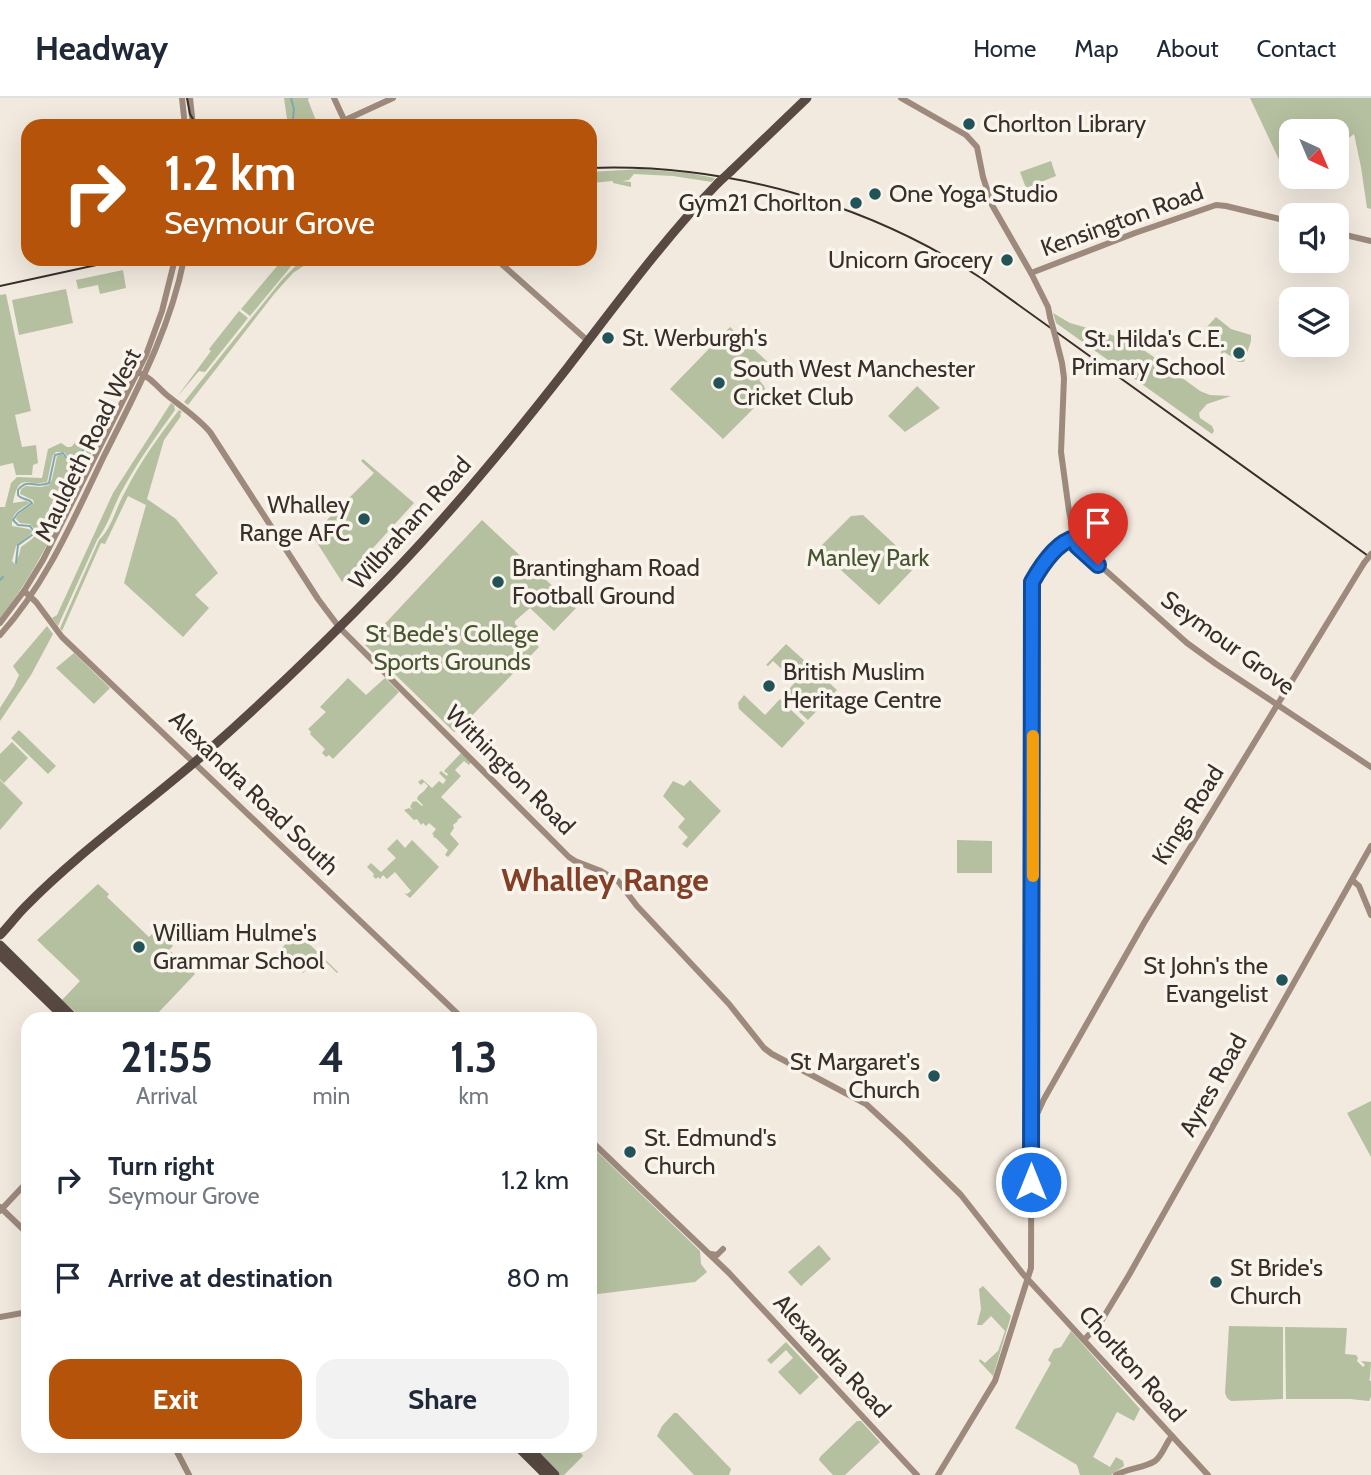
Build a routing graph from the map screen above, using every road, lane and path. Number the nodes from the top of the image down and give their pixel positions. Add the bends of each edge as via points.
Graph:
1 (182, 98) edge
2 (190, 98) edge
3 (334, 98) edge
4 (393, 98) edge
5 (807, 98) edge
6 (901, 98) edge
7 (184, 119) edge
8 (192, 119) edge
9 (343, 119) edge
10 (354, 119) edge
11 (1279, 219) edge
12 (1349, 236) edge
13 (1371, 241) edge
14 (174, 266) edge
15 (182, 266) edge
16 (504, 266) edge
17 (1031, 273) junction
18 (588, 341) junction
19 (139, 377) junction
20 (1072, 528) junction
21 (1074, 538) junction
22 (1062, 543) junction
23 (1371, 554) edge
24 (24, 591) junction
25 (30, 596) junction
26 (350, 616) junction
27 (0, 623) edge
28 (339, 627) junction
29 (0, 635) edge
30 (349, 636) junction
31 (1278, 704) junction
32 (194, 762) junction
33 (1371, 767) edge
34 (1371, 846) edge
35 (1352, 880) junction
36 (22, 910) junction
37 (1371, 915) edge
38 (0, 928) edge
39 (0, 935) edge
40 (0, 945) edge
41 (0, 955) edge
42 (59, 1012) edge
43 (68, 1012) edge
44 (456, 1012) edge
45 (1044, 1099) junction
46 (1031, 1104) junction
47 (1031, 1119) junction
48 (597, 1147) edge
49 (21, 1188) edge
50 (1, 1209) edge
51 (21, 1228) edge
52 (723, 1249) dead end
53 (709, 1254) junction
54 (1028, 1279) junction
55 (21, 1313) edge
56 (0, 1317) edge
57 (1084, 1340) junction
58 (1172, 1436) junction
59 (178, 1453) edge
60 (524, 1453) edge
61 (534, 1453) edge
62 (189, 1475) edge
63 (546, 1475) edge
64 (555, 1475) edge
65 (917, 1475) edge
66 (938, 1475) edge
67 (1115, 1475) edge
68 (1208, 1475) edge

1 - 7 street
2 - 8 street
3 - 9 street
4 - 10 street
5 - 18 highway, Wilbraham Road, bridge via 696,206
6 - 17 street via 966,135 977,147 992,205
11 - 17 street, Kensington Road via 1226,206 1209,207
12 - 13 street
14 - 19 street, Mauldeth Road West
15 - 19 street, Mauldeth Road West via 157,348
16 - 18 street
17 - 20 street, bridge via 1048,307 1063,373 1061,452
18 - 26 highway, Wilbraham Road via 470,488
19 - 24 street, Mauldeth Road West
19 - 25 street, Mauldeth Road West via 59,548
19 - 28 street, Withington Road via 157,386 210,432
20 - 21 street
20 - 22 street
21 - 22 street
21 - 31 street, Seymour Grove via 1187,643
22 - 46 street via 1032,582
23 - 31 street, Kings Road, bridge
24 - 25 street, Alexandra Road South
24 - 27 street, Mauldeth Road West
25 - 29 street, Mauldeth Road West
25 - 32 street, Alexandra Road South via 62,637
26 - 28 highway, Wilbraham Road
26 - 30 street
28 - 30 street, Withington Road
28 - 32 highway, Wilbraham Road
30 - 54 street, Withington Road via 569,857 618,881 765,1048 866,1104 904,1139 961,1195
31 - 33 street, Seymour Grove
31 - 45 street, Kings Road via 1147,918
32 - 36 highway, Wilbraham Road
32 - 44 street, Alexandra Road South
34 - 35 street, Ayres Road
35 - 37 street
35 - 57 street, Ayres Road via 1129,1275 1098,1326
36 - 38 highway
36 - 39 highway, Wilbraham Road
40 - 43 highway
41 - 42 highway
45 - 46 street
45 - 47 street, Kings Road
46 - 47 street
47 - 54 street
48 - 53 street
49 - 50 street
50 - 51 street
52 - 53 street via 717,1255
53 - 65 street, Alexandra Road
54 - 57 street, Chorlton Road
54 - 66 street via 995,1381
55 - 56 street
57 - 58 street, Chorlton Road
58 - 67 street via 1153,1462
58 - 68 street, Chorlton Road
59 - 62 street
60 - 63 highway
61 - 64 highway

